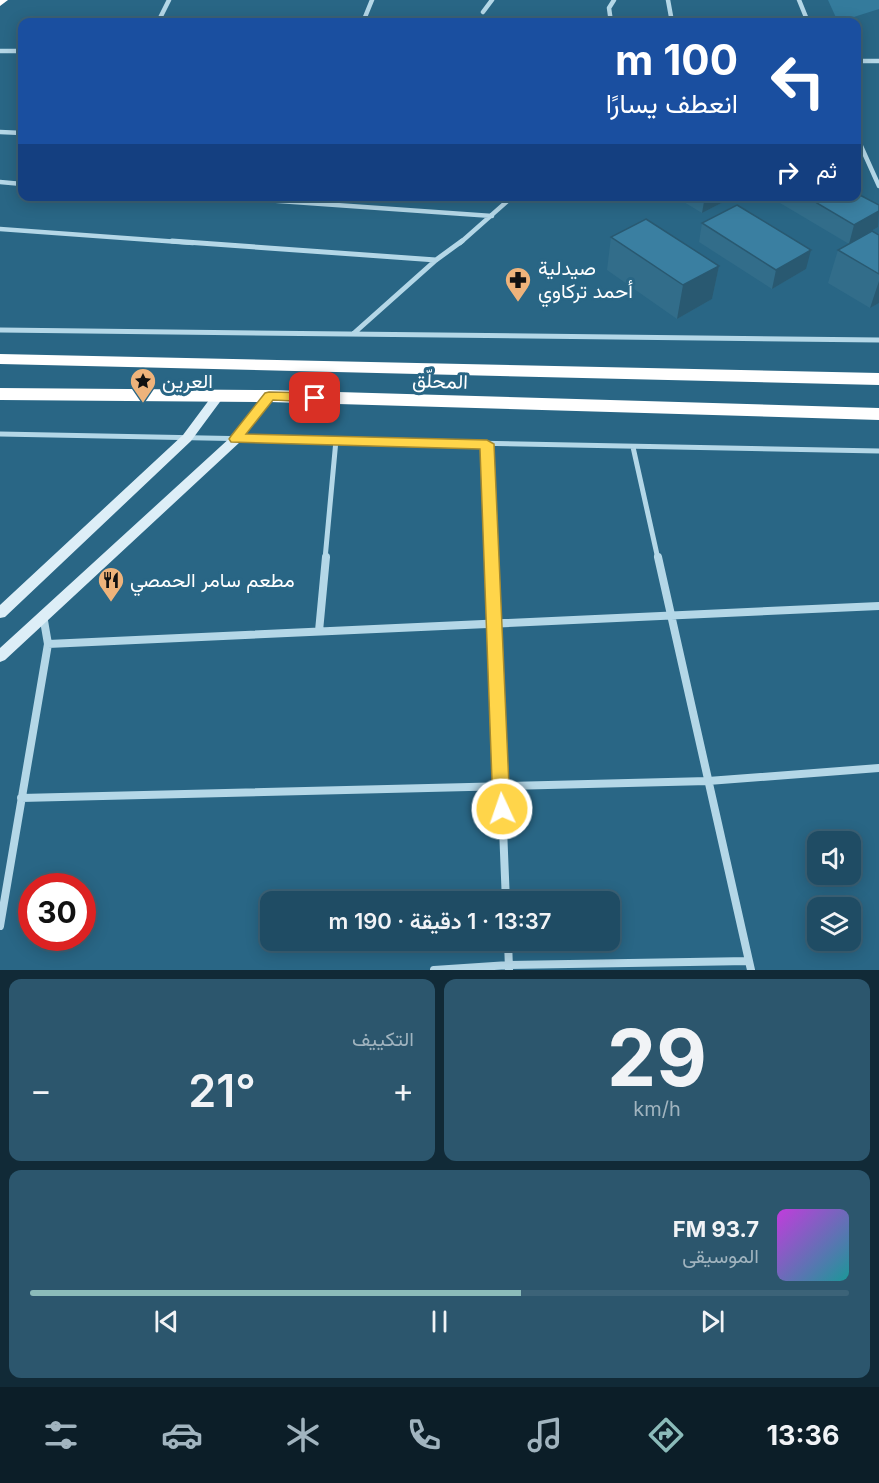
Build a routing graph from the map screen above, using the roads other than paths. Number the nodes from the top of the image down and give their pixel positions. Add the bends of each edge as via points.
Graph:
1 (169, 0) edge
2 (372, 0) edge
3 (492, 0) edge
4 (614, 0) edge
5 (668, 0) edge
6 (799, 0) edge
7 (483, 12) dead end
8 (160, 18) edge
9 (365, 18) edge
10 (610, 18) edge
11 (671, 18) edge
12 (806, 18) edge
13 (0, 51) edge
14 (18, 51) edge
15 (861, 61) edge
16 (879, 61) edge
17 (0, 132) edge
18 (18, 132) edge
19 (861, 146) edge
20 (0, 182) edge
21 (18, 184) edge
22 (879, 186) edge
23 (279, 201) edge
24 (508, 201) edge
25 (492, 216) junction
26 (0, 230) edge
27 (436, 260) junction
28 (0, 330) edge
29 (353, 334) junction
30 (879, 339) edge
31 (0, 359) edge
32 (879, 379) edge
33 (0, 394) edge
34 (219, 395) junction
35 (269, 396) junction
36 (879, 414) edge
37 (0, 434) edge
38 (187, 438) junction
39 (236, 439) junction
40 (336, 440) junction
41 (487, 444) junction
42 (633, 447) junction
43 (879, 451) edge
44 (879, 606) edge
45 (0, 613) edge
46 (43, 615) junction
47 (670, 617) junction
48 (494, 622) junction
49 (319, 631) junction
50 (48, 644) junction
51 (0, 656) edge
52 (879, 768) edge
53 (708, 781) junction
54 (500, 786) junction
55 (21, 798) junction
56 (505, 891) edge
57 (0, 926) edge
58 (508, 951) edge
59 (750, 966) edge
60 (509, 968) edge
61 (434, 970) edge

1 - 8 street
2 - 9 street
3 - 7 street
4 - 10 street via 609,8
5 - 11 street
6 - 12 street
13 - 14 street
15 - 16 street
17 - 18 street
19 - 22 street
20 - 21 street
23 - 25 street
24 - 25 street
25 - 27 street
26 - 27 street
27 - 29 street
28 - 29 street
29 - 30 street
31 - 32 highway, المحلّق
33 - 34 highway, المحلّق
34 - 35 highway, المحلّق
34 - 38 main road
35 - 36 highway, المحلّق
35 - 39 main road
37 - 38 street
38 - 39 street
38 - 45 main road
39 - 40 street
39 - 46 main road
40 - 41 street
40 - 49 street
41 - 42 street
41 - 48 street
42 - 43 street
42 - 47 street
44 - 47 street
46 - 50 street
46 - 51 main road
47 - 48 street
47 - 53 street
48 - 49 street
48 - 54 street
49 - 50 street
50 - 55 street
52 - 53 street
53 - 54 street
53 - 59 street
54 - 55 street
54 - 56 street
55 - 57 street
58 - 60 street
59 - 60 street
60 - 61 street

